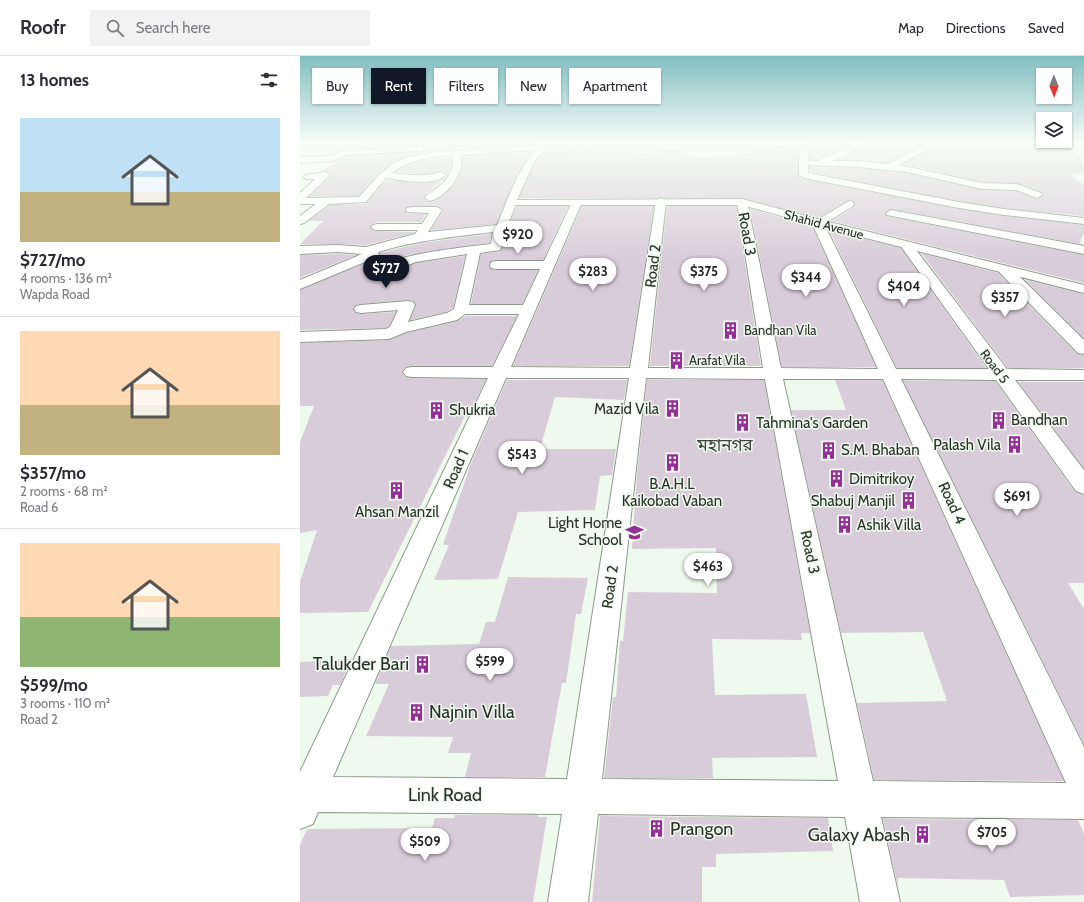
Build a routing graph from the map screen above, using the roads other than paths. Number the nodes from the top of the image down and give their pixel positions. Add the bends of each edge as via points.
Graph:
1 (318, 181) edge
2 (378, 181) edge
3 (449, 181) edge
4 (521, 181) edge
5 (839, 181) edge
6 (963, 181) edge
7 (1037, 195) dead end
8 (300, 198) edge
9 (430, 198) dead end
10 (300, 201) edge
11 (326, 201) junction
12 (661, 201) junction
13 (577, 202) junction
14 (742, 202) junction
15 (511, 203) junction
16 (849, 204) dead end
17 (411, 210) dead end
18 (1004, 212) junction
19 (891, 213) dead end
20 (1084, 221) edge
21 (300, 222) edge
22 (818, 223) junction
23 (300, 225) edge
24 (314, 225) dead end
25 (377, 227) dead end
26 (500, 228) junction
27 (422, 232) junction
28 (1002, 233) junction
29 (994, 244) dead end
30 (906, 245) junction
31 (300, 250) edge
32 (474, 250) junction
33 (1084, 250) edge
34 (367, 251) junction
35 (496, 265) dead end
36 (548, 265) junction
37 (1005, 270) junction
38 (377, 273) dead end
39 (300, 285) edge
40 (1084, 290) edge
41 (361, 309) dead end
42 (528, 309) junction
43 (461, 310) junction
44 (397, 330) junction
45 (300, 337) edge
46 (1084, 349) edge
47 (412, 372) dead end
48 (500, 372) junction
49 (639, 373) junction
50 (773, 373) junction
51 (890, 374) junction
52 (1002, 374) junction
53 (1084, 375) edge
54 (1084, 486) edge
55 (1084, 784) edge
56 (582, 796) junction
57 (860, 798) junction
58 (303, 799) edge
59 (1084, 801) edge
60 (568, 902) edge
61 (880, 902) edge

1 - 8 street
2 - 11 street via 362,200
3 - 9 street
4 - 15 street
5 - 18 street
6 - 7 street via 982,186 1017,187
10 - 11 street
11 - 21 street
12 - 13 street, Shahid Avenue
12 - 14 street, Shahid Avenue
12 - 49 street, Road 2
13 - 15 street, Shahid Avenue
13 - 36 street, Road 1
14 - 22 street, Shahid Avenue
14 - 50 street, Road 3
15 - 26 street
16 - 22 street
17 - 27 street via 437,210
18 - 20 street
18 - 28 street
19 - 28 street
22 - 30 street, Shahid Avenue
22 - 51 street, Road 4
23 - 24 street
25 - 27 street
26 - 27 street
26 - 32 street via 496,247
27 - 34 street
28 - 29 street
28 - 33 street
30 - 37 street, Shahid Avenue
30 - 52 street, Road 5
31 - 34 street via 332,248
32 - 38 street via 425,256
32 - 43 street
34 - 39 street via 372,254
35 - 36 street
36 - 42 street, Road 1
37 - 40 street, Shahid Avenue
37 - 46 street
41 - 44 street via 408,305
42 - 43 street
42 - 48 street, Road 1
43 - 44 street via 452,317
44 - 45 street via 389,334
47 - 48 street
48 - 49 street
48 - 58 street, Road 1
49 - 50 street
49 - 56 street, Road 2
50 - 51 street
50 - 57 street, Road 3
51 - 52 street
51 - 55 street, Road 4
52 - 53 street
52 - 54 street, Road 5
56 - 57 street, Link Road
56 - 58 street, Link Road
56 - 60 street, Road 2
57 - 59 street, Link Road
57 - 61 street, Road 3

